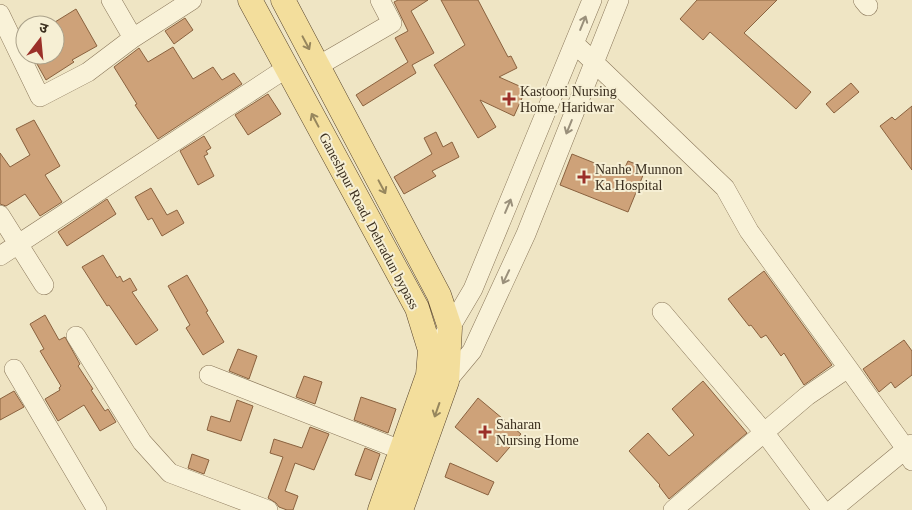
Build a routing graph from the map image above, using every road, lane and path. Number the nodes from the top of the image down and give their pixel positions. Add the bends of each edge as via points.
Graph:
1 (111, 0) edge
2 (192, 0) edge
3 (250, 0) edge
4 (283, 0) edge
5 (380, 0) edge
6 (592, 0) edge
7 (619, 0) edge
8 (0, 14) edge
9 (133, 38) junction
10 (575, 44) junction
11 (594, 63) junction
12 (318, 66) junction
13 (288, 71) junction
14 (0, 215) edge
15 (19, 245) junction
16 (0, 256) edge
17 (44, 285) dead end
18 (662, 312) dead end
19 (450, 328) junction
20 (76, 336) dead end
21 (430, 350) junction
22 (848, 368) junction
23 (14, 369) dead end
24 (209, 374) dead end
25 (447, 381) junction
26 (764, 432) junction
27 (402, 450) junction
28 (910, 451) edge
29 (97, 510) edge
30 (268, 510) edge
31 (380, 510) edge
32 (401, 510) edge
33 (673, 510) edge
34 (822, 510) edge
35 (832, 510) edge

1 - 9 street
2 - 9 street
3 - 13 main road, Ganeshpur Road, Dehradun bypass
4 -> 12 main road
5 - 12 street via 392,23
10 -> 6 street
7 - 11 street
8 - 9 street via 40,97 88,72
10 - 11 street
19 -> 10 street via 473,289
11 - 22 street via 725,188 748,231
11 -> 25 street via 526,234 472,351
12 -> 19 main road via 439,295
13 - 15 street via 276,75
21 -> 13 main road, Ganeshpur Road, Dehradun bypass via 417,308
14 - 15 street
15 - 16 street
15 - 17 street
18 - 26 street
19 - 21 street
19 - 25 main road
20 - 30 street via 142,442 170,473
21 - 27 main road, Ganeshpur Road, Dehradun bypass via 428,375
22 - 26 street via 806,396
22 - 28 street
23 - 29 street
24 - 27 street
25 -> 32 main road
26 - 33 street
26 - 34 street
27 - 31 main road, Ganeshpur Road, Dehradun bypass
28 - 35 street

